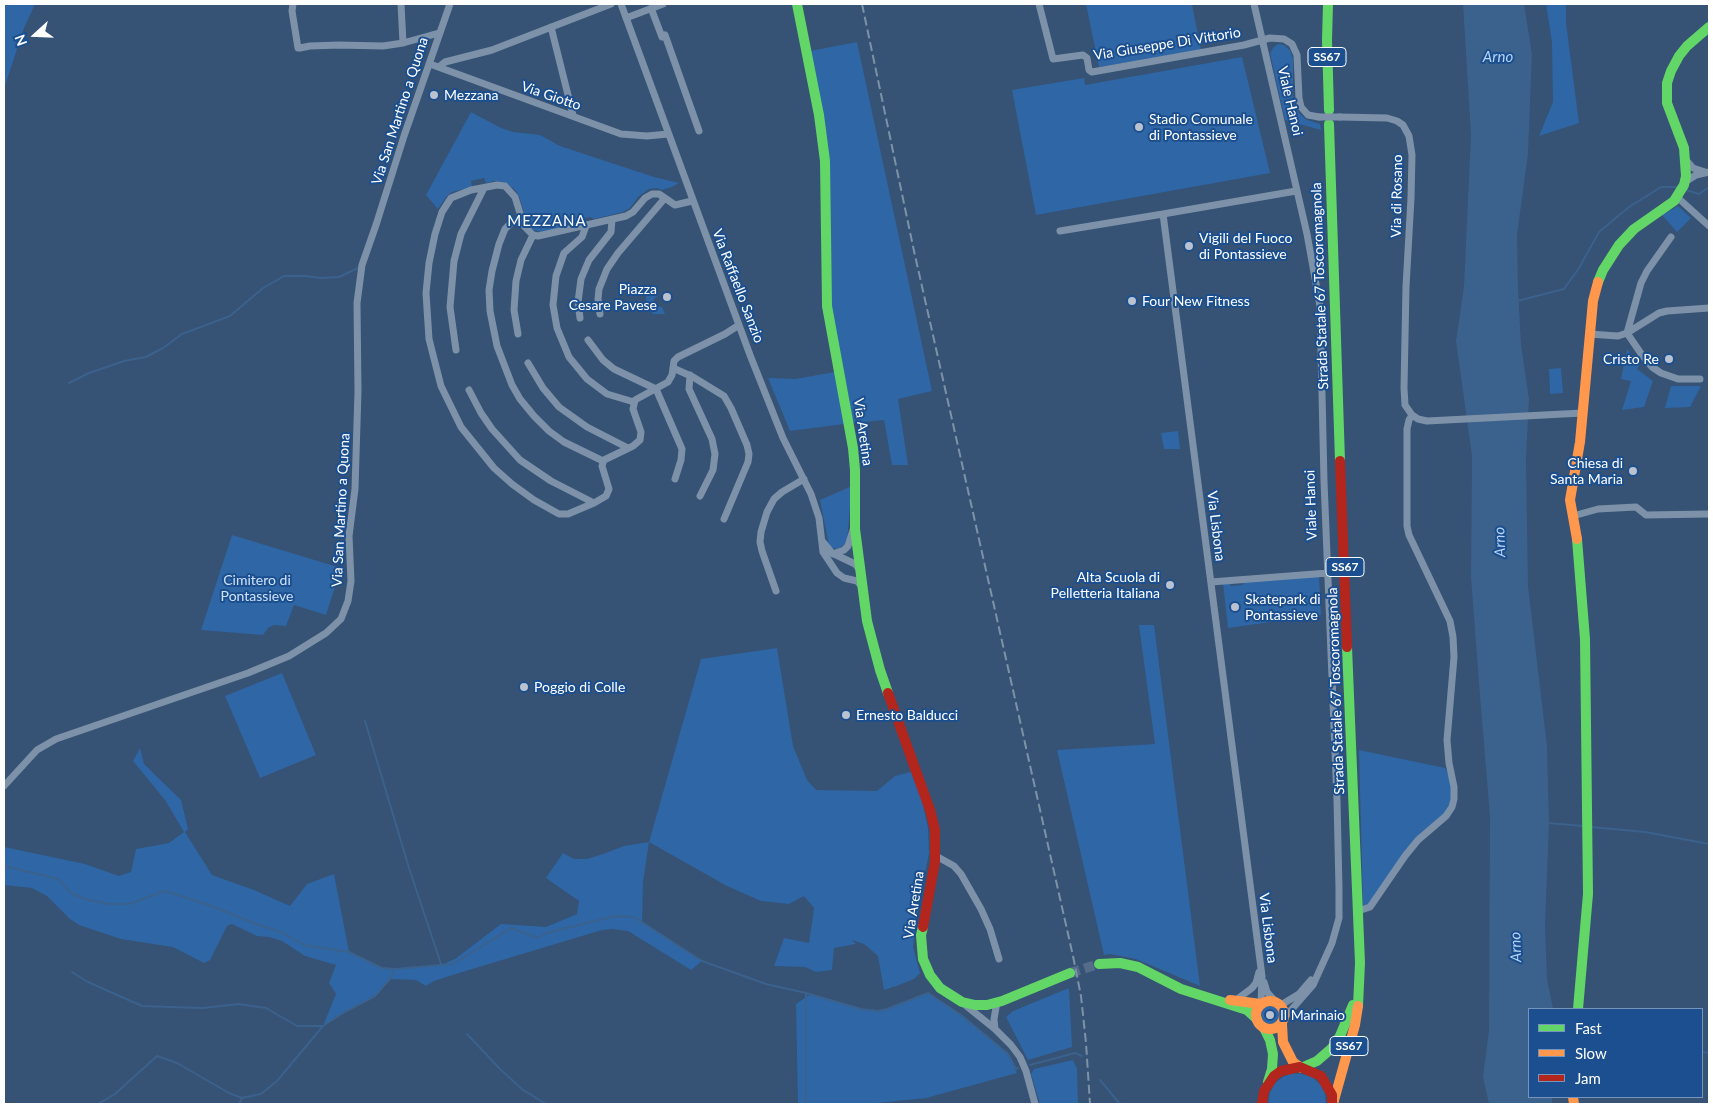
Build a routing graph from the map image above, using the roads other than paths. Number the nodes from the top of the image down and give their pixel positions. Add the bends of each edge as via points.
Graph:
1 (293, 4) edge
2 (402, 4) edge
3 (450, 4) edge
4 (611, 4) edge
5 (621, 4) edge
6 (663, 4) edge
7 (797, 4) edge
8 (1039, 4) edge
9 (1254, 4) edge
10 (1328, 4) edge
11 (651, 8) junction
12 (626, 18) junction
13 (551, 27) junction
14 (1709, 27) edge
15 (440, 33) junction
16 (1262, 40) junction
17 (403, 43) junction
18 (436, 63) junction
19 (1329, 110) dead end
20 (573, 115) junction
21 (1329, 124) dead end
22 (699, 131) dead end
23 (668, 134) junction
24 (1686, 160) junction
25 (1707, 172) edge
26 (484, 188) junction
27 (1682, 189) junction
28 (1296, 191) junction
29 (665, 198) junction
30 (692, 201) junction
31 (1163, 214) junction
32 (522, 220) junction
33 (612, 220) junction
34 (586, 226) junction
35 (1709, 226) edge
36 (1060, 231) dead end
37 (533, 234) junction
38 (1671, 237) dead end
39 (1709, 308) edge
40 (600, 314) dead end
41 (580, 318) dead end
42 (739, 325) junction
43 (518, 334) dead end
44 (1589, 334) junction
45 (1627, 334) junction
46 (588, 340) dead end
47 (456, 350) dead end
48 (528, 363) dead end
49 (673, 368) junction
50 (690, 375) junction
51 (1700, 379) dead end
52 (656, 389) junction
53 (470, 390) dead end
54 (634, 402) junction
55 (1583, 413) junction
56 (1412, 415) junction
57 (628, 448) junction
58 (603, 461) junction
59 (804, 479) junction
60 (675, 480) dead end
61 (700, 496) dead end
62 (591, 504) junction
63 (1709, 514) edge
64 (1573, 516) junction
65 (724, 519) dead end
66 (855, 523) junction
67 (822, 541) junction
68 (833, 554) junction
69 (860, 569) junction
70 (1328, 573) junction
71 (854, 580) junction
72 (1211, 582) junction
73 (863, 588) junction
74 (776, 591) dead end
75 (4, 786) edge
76 (936, 856) junction
77 (1358, 912) junction
78 (999, 959) dead end
79 (1099, 964) tunnel mouth
80 (1260, 967) junction
81 (1318, 972) junction
82 (1070, 973) tunnel mouth
83 (1262, 976) junction
84 (1359, 987) junction
85 (1217, 1000) junction
86 (1236, 1000) junction
87 (962, 1002) junction
88 (997, 1002) junction
89 (1278, 1003) junction
90 (1261, 1004) junction
91 (984, 1005) junction
92 (1578, 1008) edge
93 (1256, 1019) junction
94 (985, 1020) junction
95 (1283, 1021) junction
96 (1264, 1028) junction
97 (995, 1029) junction
98 (1300, 1068) junction
99 (1266, 1087) junction
100 (1036, 1104) edge
101 (1257, 1104) edge
102 (1262, 1104) edge
103 (1333, 1104) edge

1 - 17 street via 298,48
2 - 17 street
3 - 15 street, Via San Martino a Quona
4 - 13 street
5 - 12 street, Via Raffaello Sanzio
6 - 11 street
7 - 66 main road, Via Aretina via 824,152 827,306 853,448
8 - 16 street, Via Giuseppe Di Vittorio via 1053,59 1083,55 1092,72
9 - 16 street
10 - 19 main road, SS67
11 - 12 street
11 - 22 street via 662,37 666,35
12 - 23 street, Via Raffaello Sanzio
13 - 18 street via 492,50
13 - 20 street
14 - 24 main road via 1679,56 1667,83 1667,103
15 - 17 street
15 - 18 street, Via San Martino a Quona
16 - 28 street, Viale Hanoi
16 - 56 street, Via di Rosano, bridge via 1280,38 1294,47 1298,60 1300,102 1306,113 1319,117 1397,120 1409,136 1412,155 1404,388 1406,405
18 - 20 street, Via Giotto via 513,95
18 - 75 street, Via San Martino a Quona via 404,136 362,265 357,303 358,391 350,536 351,581 342,619 326,633 280,660 56,739 37,750
20 - 23 street, Via Giotto via 621,134
21 - 77 main road, Strada Statale 67 Toscoromagnola / SS67
23 - 30 street, Via Raffaello Sanzio
24 - 25 street via 1693,168
24 - 27 main road
25 - 27 street via 1696,175
26 - 32 street via 502,185 510,189
26 - 47 street via 463,230 454,261 450,307
26 - 62 street via 450,198 435,234 426,303 429,343 436,374 464,431 505,478 559,514 570,514
27 - 35 street
27 - 44 main road via 1669,205 1626,236 1615,251 1596,286
28 - 31 street
28 - 70 street, Viale Hanoi via 1320,306
29 - 30 street via 675,205
29 - 33 street via 650,194 631,213
29 - 40 street via 607,269 599,290
30 - 42 street, Via Raffaello Sanzio
31 - 36 street
31 - 72 street, Via Lisbona
32 - 37 street
32 - 58 street via 505,229 489,290 490,311 503,364 520,399 541,424 571,447
33 - 34 street
33 - 41 street via 611,232 591,257 582,277 578,298
34 - 37 street via 540,236
34 - 54 street via 582,237 564,253 556,276 553,305 559,335 571,360 590,382 611,396
37 - 43 street via 520,260 516,281 514,310
38 - 45 street via 1641,283
39 - 45 street via 1667,311 1648,319
42 - 49 street via 678,357
42 - 59 street, Via Raffaello Sanzio via 781,433
44 - 45 street
44 - 55 main road
45 - 51 street via 1652,367 1661,373 1678,379
46 - 52 street via 614,369
48 - 57 street via 546,393 563,410 586,428
49 - 50 street
49 - 52 street via 669,380
50 - 61 street via 689,387 715,454 713,470
50 - 65 street via 725,398 748,447 748,462
52 - 54 street
52 - 60 street via 682,449
53 - 62 street via 492,429 520,460
54 - 57 street via 641,436
55 - 56 street via 1444,420 1422,420
55 - 64 main road via 1570,497
56 - 77 street via 1407,424 1407,526 1450,621 1453,637 1447,740 1454,799 1446,816 1418,840 1370,908
57 - 58 street
58 - 62 street via 609,489 606,496
59 - 67 street, Via Raffaello Sanzio via 815,505
59 - 74 street via 774,499 761,532 762,551
63 - 64 street via 1646,515 1636,507 1598,509
64 - 92 main road via 1584,639 1588,894
66 - 68 street via 848,546
66 - 69 main road, Via Aretina
67 - 68 street
67 - 71 street, Via Raffaello Sanzio via 824,554 836,573
68 - 69 street
69 - 71 street
69 - 73 main road, Via Aretina
70 - 72 street
70 - 81 street, Viale Hanoi via 1340,889 1332,943
71 - 73 street
72 - 80 street, Via Lisbona
73 - 76 main road, Via Aretina via 876,659 932,817
76 - 78 street, Via Aretina via 961,874 990,929
76 - 87 main road, Via Aretina via 921,931 922,952 933,979 945,992
77 - 84 main road, Strada Statale 67 Toscoromagnola / SS67
79 - 85 main road via 1114,962 1138,967 1181,989
80 - 83 street, Via Lisbona
80 - 86 street via 1256,983
81 - 89 street, Viale Hanoi via 1299,994
81 - 95 street, Viale Hanoi via 1308,992
82 - 88 main road, Via Aretina
83 - 89 street, Via Lisbona via 1267,992
83 - 90 street, Via Lisbona
84 - 98 main road, Strada Statale 67 Toscoromagnola / SS67 via 1350,1015 1332,1048 1317,1061
84 - 103 main road, Strada Statale 67 Toscoromagnola / SS67 via 1355,1025
85 - 86 main road
85 - 93 main road via 1247,1010
86 - 90 main road
87 - 91 main road, Via Aretina
87 - 94 street, Via Aretina
88 - 91 main road, Via Aretina
88 - 97 street
89 - 90 main road, Viale Hanoi
89 - 95 main road via 1283,1008
90 - 93 main road
91 - 94 street
93 - 96 main road
94 - 97 street, Via Aretina
95 - 96 main road via 1274,1030
95 - 98 main road via 1283,1042 1293,1062
96 - 99 main road via 1273,1054
97 - 100 street, Via Aretina via 1020,1057
98 - 99 main road via 1281,1071
98 - 103 main road via 1321,1076 1328,1085
99 - 101 main road
99 - 102 main road

